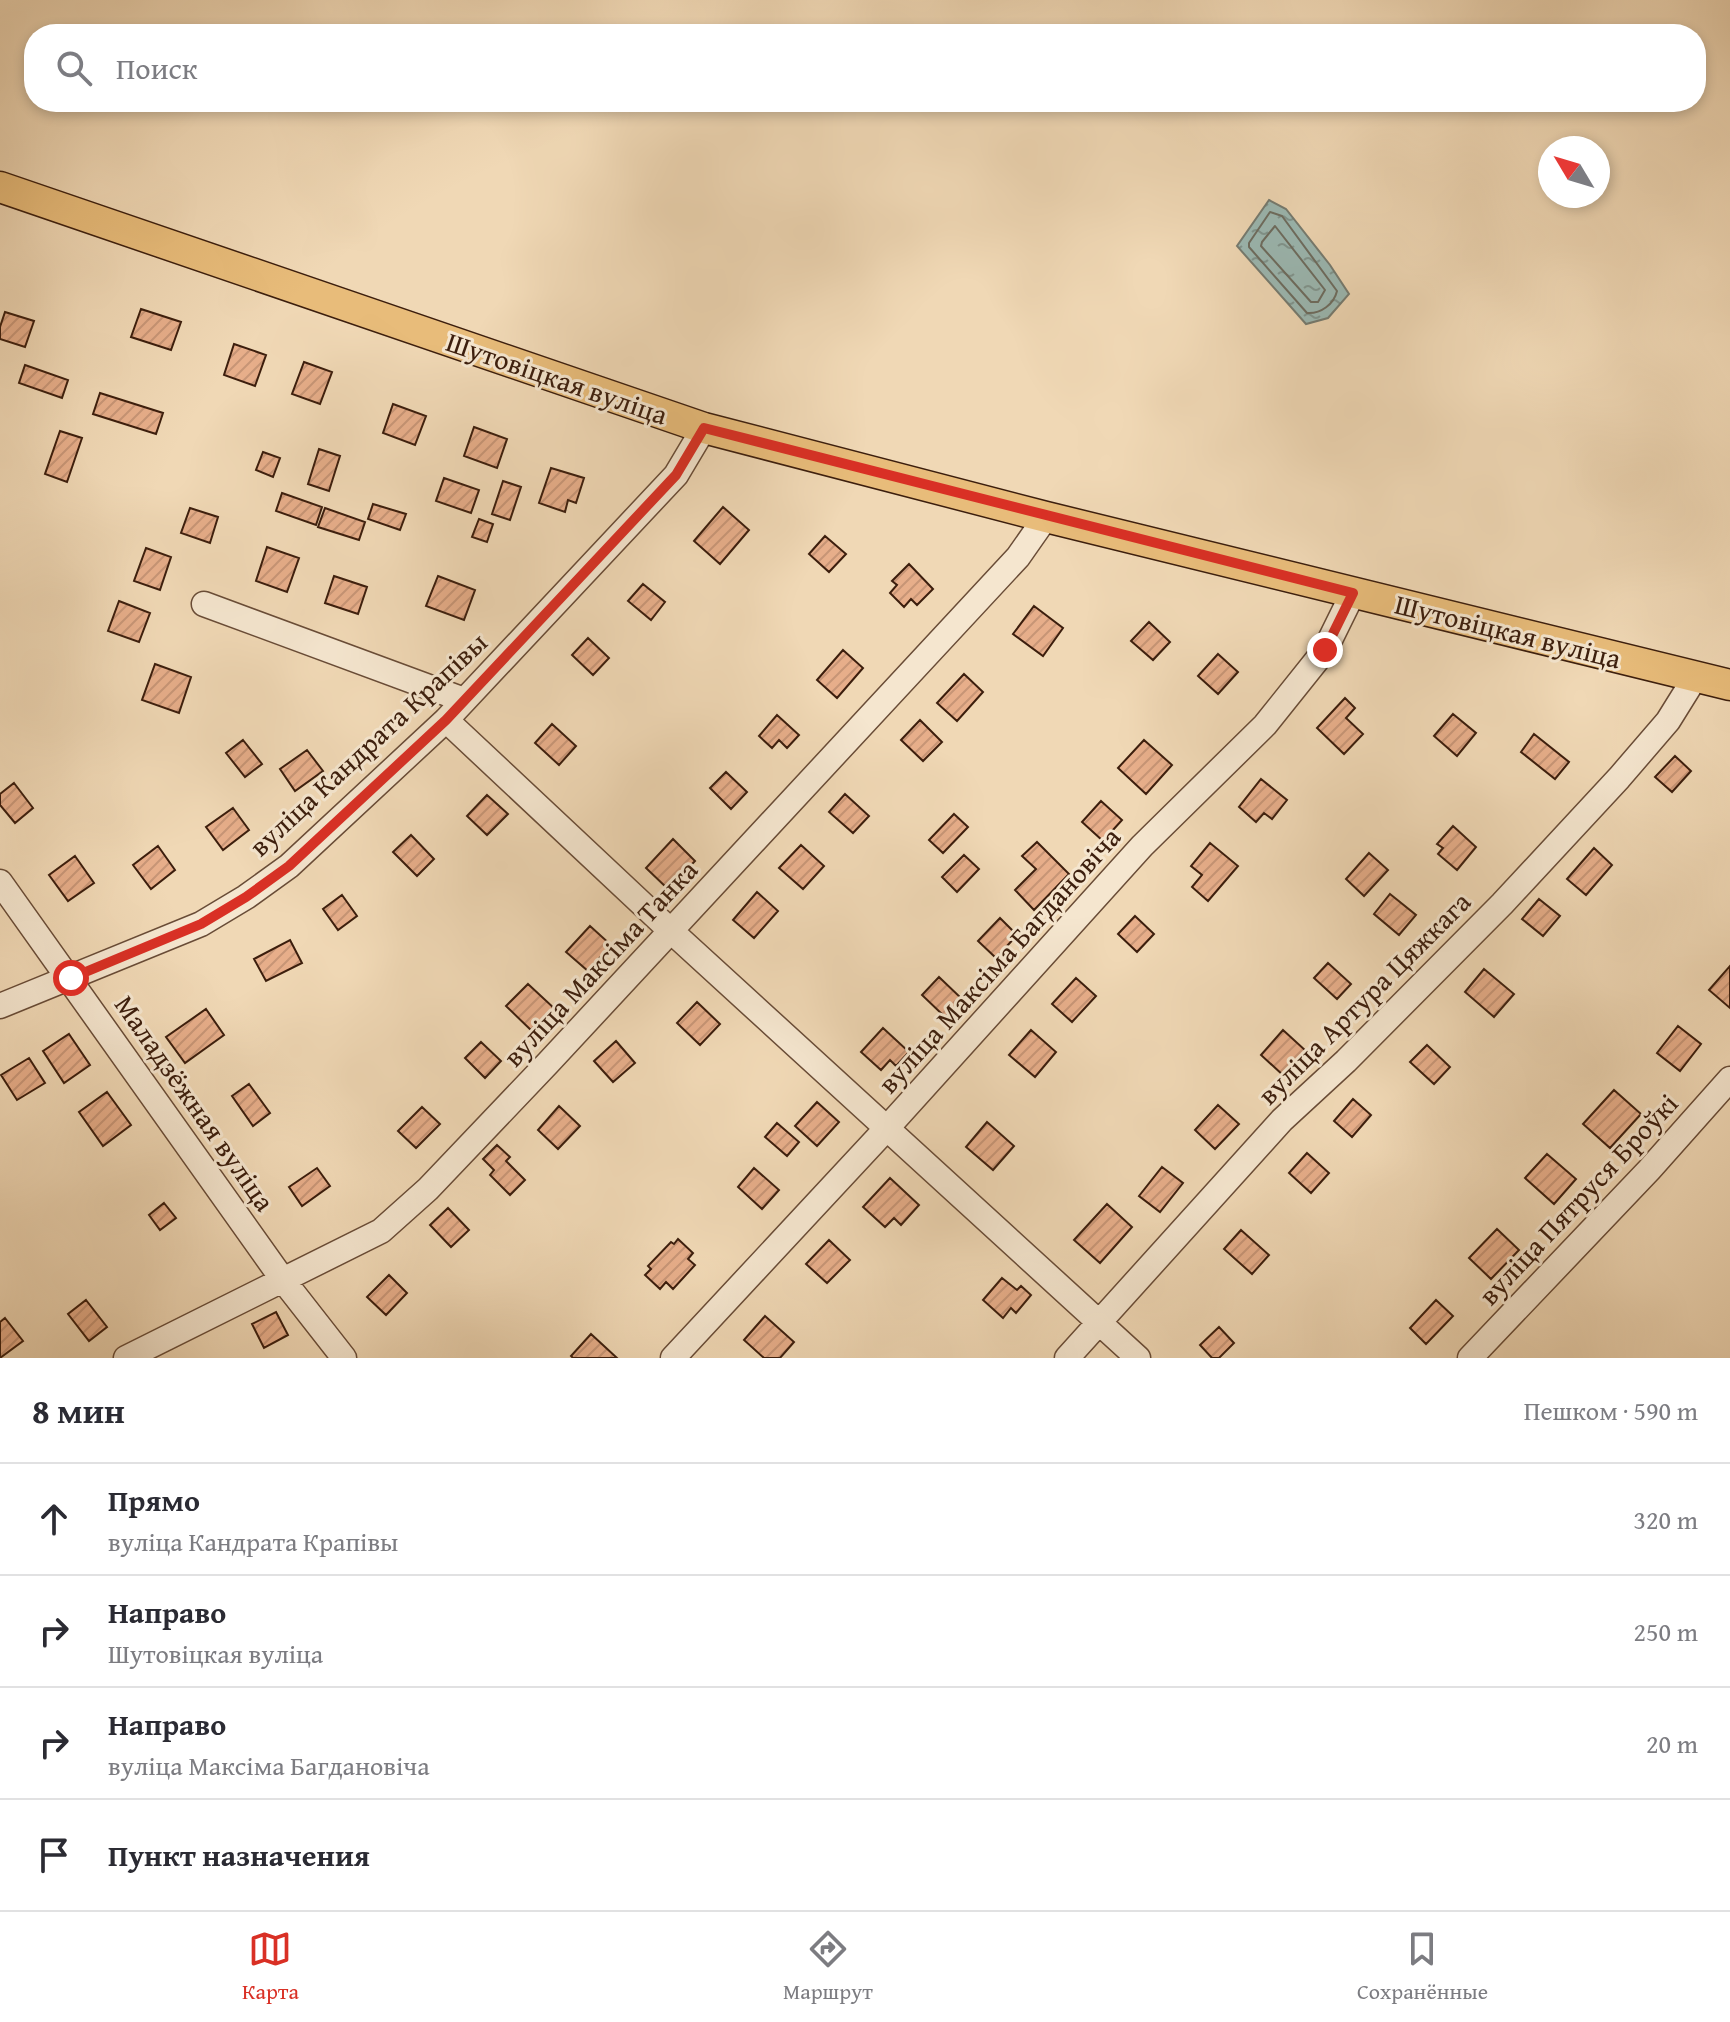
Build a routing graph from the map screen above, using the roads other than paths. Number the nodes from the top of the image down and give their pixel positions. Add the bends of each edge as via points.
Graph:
1 (0, 187) edge
2 (704, 428) junction
3 (1046, 517) junction
4 (1353, 593) junction
5 (204, 604) dead end
6 (1696, 676) junction
7 (1730, 685) edge
8 (464, 700) junction
9 (446, 720) junction
10 (0, 882) edge
11 (671, 931) junction
12 (71, 978) junction
13 (0, 1006) edge
14 (1730, 1079) edge
15 (887, 1128) junction
16 (283, 1280) junction
17 (1099, 1324) junction
18 (126, 1358) edge
19 (344, 1358) edge
20 (673, 1358) edge
21 (1067, 1358) edge
22 (1138, 1358) edge
23 (1470, 1358) edge

1 - 2 main road, Шутовіцкая вуліца
2 - 3 main road, Шутовіцкая вуліца
2 - 8 street, вуліца Кандрата Крапівы via 676,475
3 - 4 main road, Шутовіцкая вуліца
3 - 11 street, вуліца Максіма Танка via 1018,557
4 - 6 main road, Шутовіцкая вуліца
4 - 15 street, вуліца Максіма Багдановіча via 1325,650 1265,725 1142,846
5 - 8 street
6 - 7 main road, Шутовіцкая вуліца
6 - 17 street, вуліца Артура Цяжкага via 1668,721 1619,778 1502,904 1282,1120
8 - 9 street, вуліца Кандрата Крапівы
9 - 11 street
9 - 12 street, вуліца Кандрата Крапівы via 289,866 246,897 201,924
10 - 12 street, Маладзёжная вуліца
11 - 15 street
11 - 16 street, вуліца Максіма Танка via 381,1231
12 - 13 street, вуліца Кандрата Крапівы
12 - 16 street, Маладзёжная вуліца
14 - 23 street, вуліца Пятруся Броўкі
15 - 17 street
15 - 20 street, вуліца Максіма Багдановіча
16 - 18 street, вуліца Максіма Танка
16 - 19 street, Маладзёжная вуліца
17 - 21 street, вуліца Артура Цяжкага
17 - 22 street

